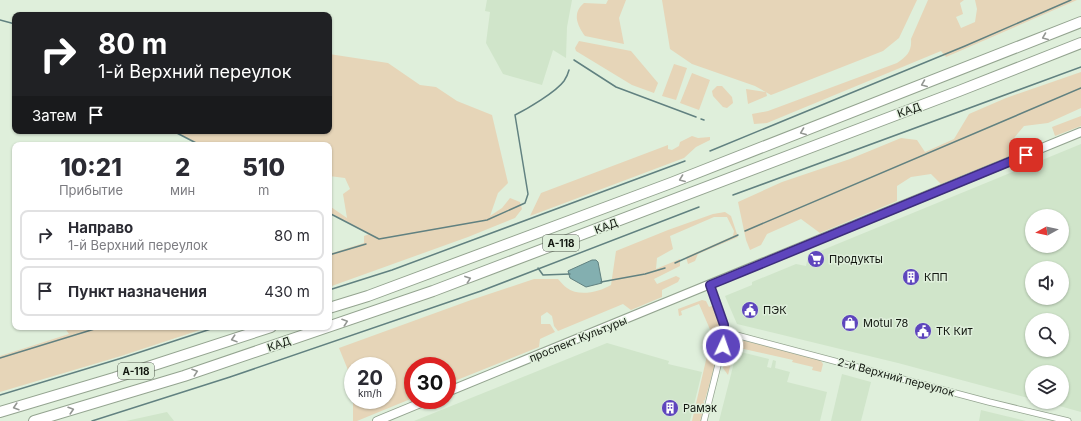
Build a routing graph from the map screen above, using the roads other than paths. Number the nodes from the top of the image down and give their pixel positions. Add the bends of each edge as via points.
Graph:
1 (1081, 22) edge
2 (1081, 43) edge
3 (1081, 132) edge
4 (710, 285) junction
5 (332, 307) edge
6 (332, 326) edge
7 (262, 330) edge
8 (320, 330) edge
9 (725, 332) junction
10 (456, 388) edge
11 (406, 409) edge
12 (0, 412) edge
13 (34, 421) edge
14 (377, 421) edge
15 (704, 421) edge
16 (1068, 421) edge

1 -> 5 highway, КАД / А-118 via 671,183
6 -> 2 highway, КАД / А-118 via 433,292
3 - 4 street, проспект Культуры
4 - 9 street
4 - 10 street, проспект Культуры
7 -> 12 highway, КАД / А-118
13 -> 8 highway, КАД / А-118 via 184,376
9 - 15 street
9 - 16 street, 2-й Верхний переулок
11 - 14 street

